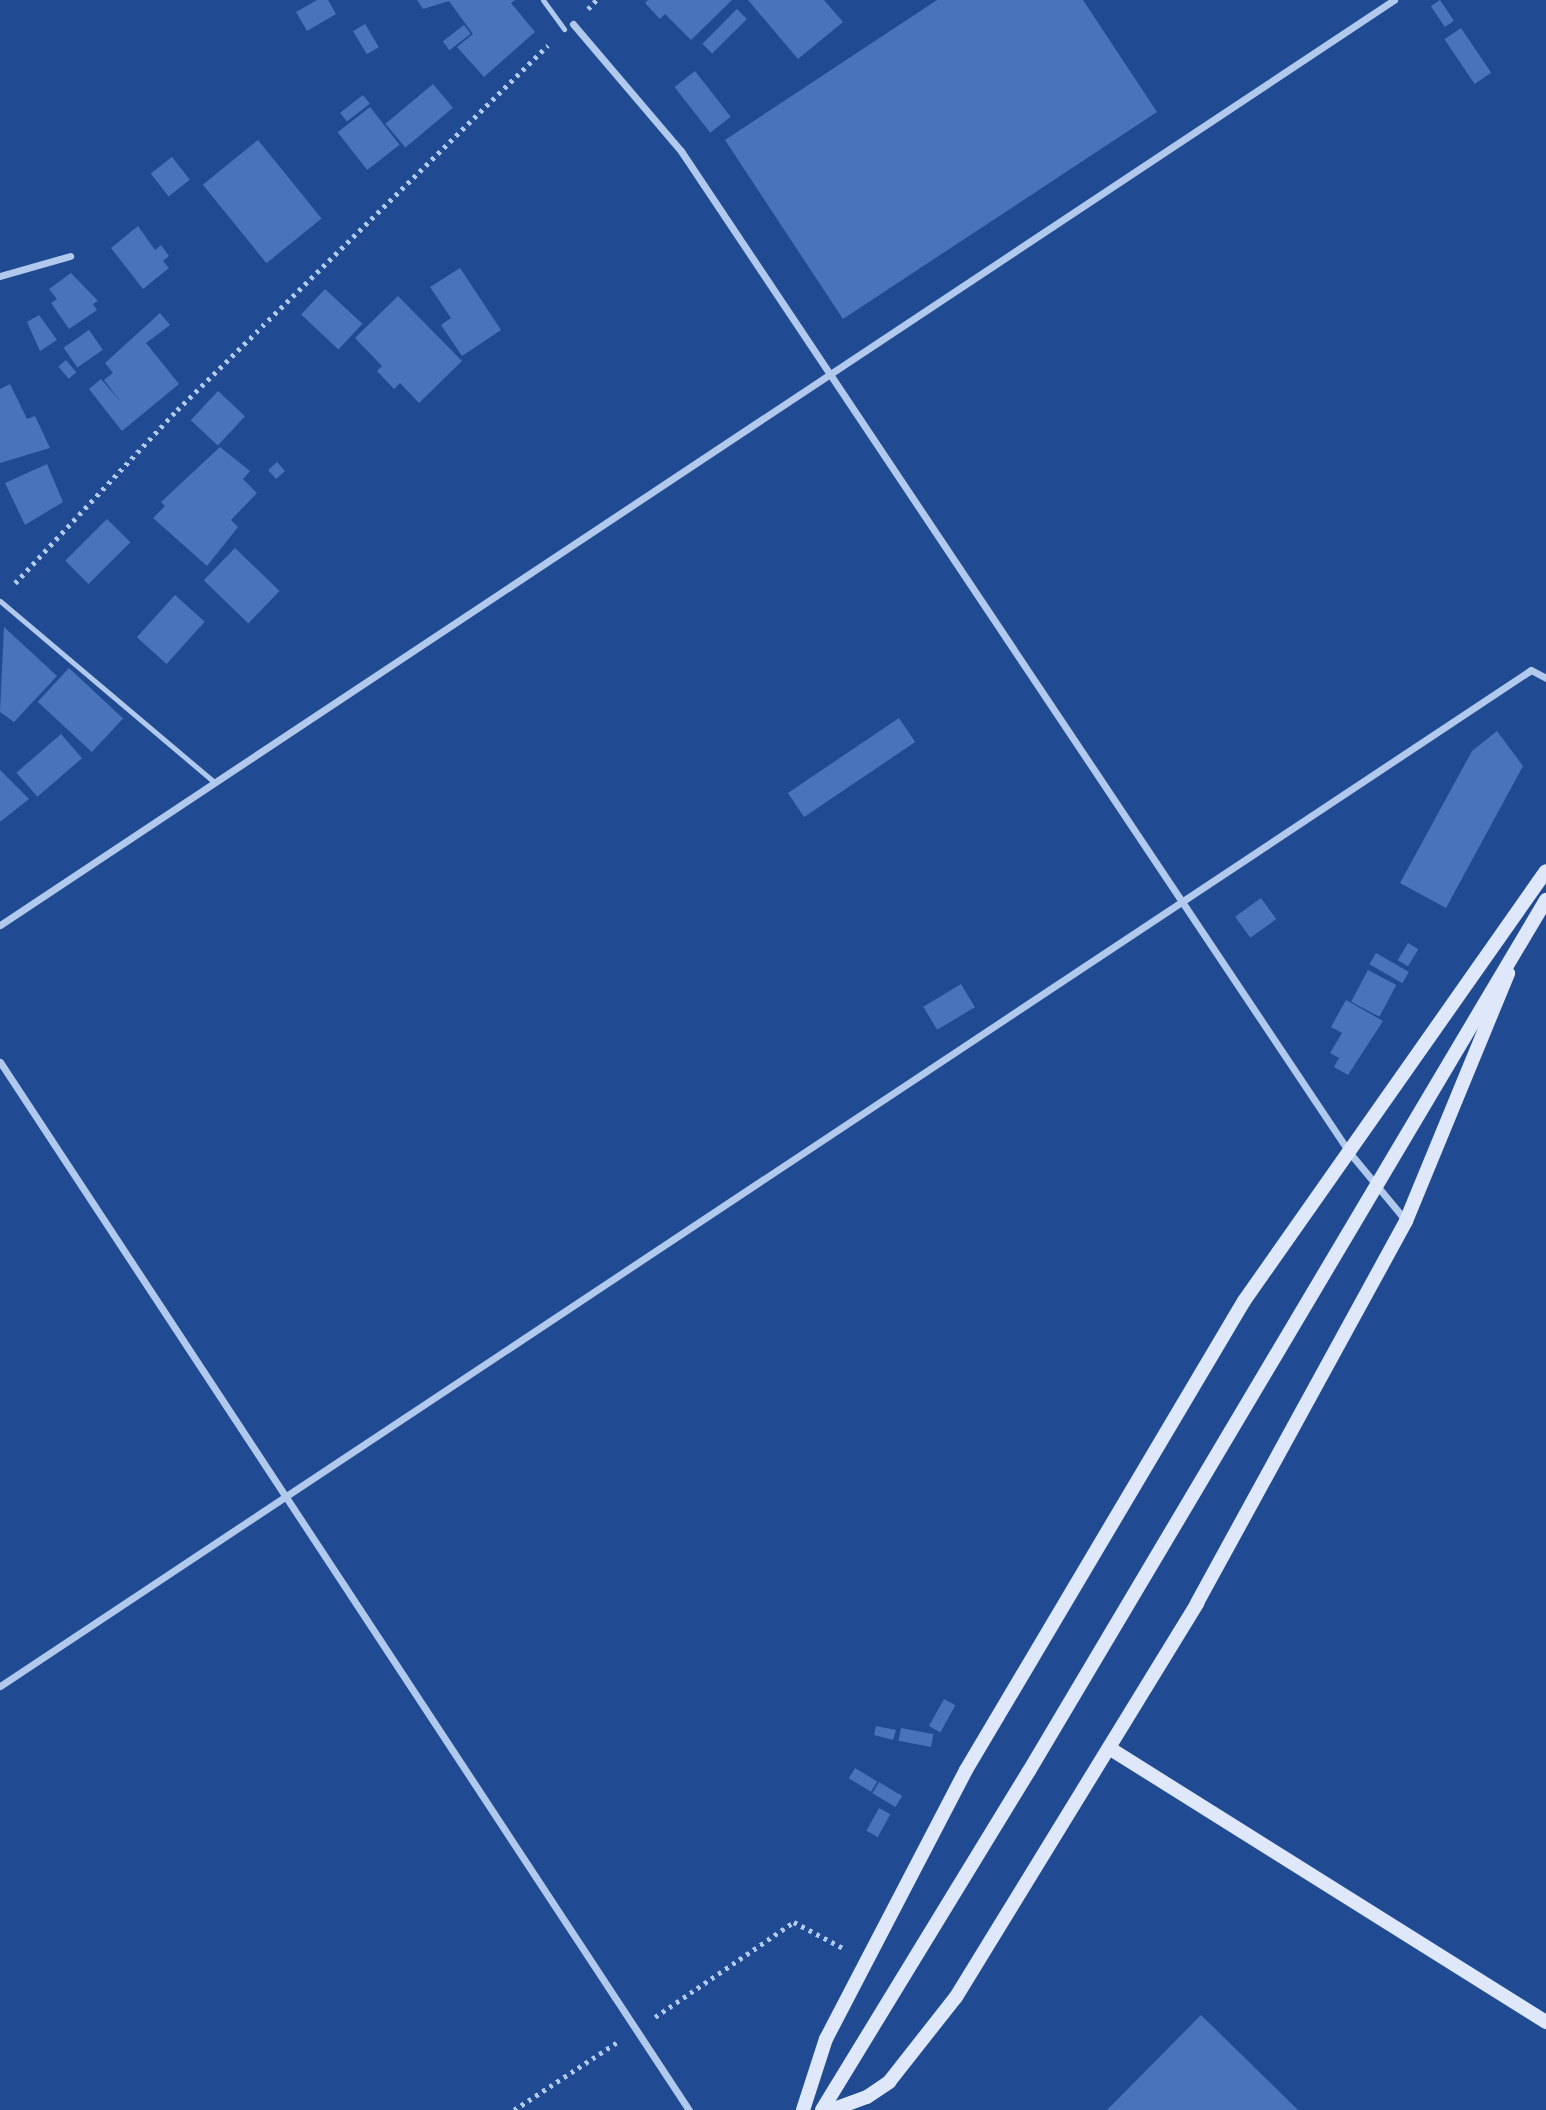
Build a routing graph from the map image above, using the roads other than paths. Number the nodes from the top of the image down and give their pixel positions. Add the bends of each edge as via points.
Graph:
1 (543, 0) edge
2 (1394, 0) edge
3 (573, 24) road end
4 (564, 29) road end
5 (70, 256) dead end
6 (0, 276) edge
7 (831, 371) junction
8 (0, 601) edge
9 (1546, 678) edge
10 (214, 782) junction
11 (1546, 871) edge
12 (1546, 881) edge
13 (1546, 900) edge
14 (1182, 904) junction
15 (0, 925) edge
16 (0, 1062) edge
17 (1349, 1152) junction
18 (1406, 1221) junction
19 (289, 1496) junction
20 (0, 1686) edge
21 (1109, 1748) junction
22 (1546, 2022) edge
23 (688, 2110) edge
24 (803, 2110) edge
25 (822, 2110) edge
26 (831, 2110) edge

1 - 4 lane
2 - 7 street
3 - 7 street via 681,151
5 - 6 street
7 - 10 street
7 - 14 street
8 - 10 lane
9 - 14 street via 1531,670
10 - 15 street
11 - 17 street
12 - 18 street
13 - 25 street, bridge via 1029,1772
14 - 17 street
14 - 19 street
16 - 19 street
17 - 18 street
17 - 24 street via 1237,1313 966,1770 826,2039
18 - 21 street via 1197,1603
19 - 20 street
19 - 23 street
21 - 22 street
21 - 26 street via 956,1997 889,2082 867,2098

